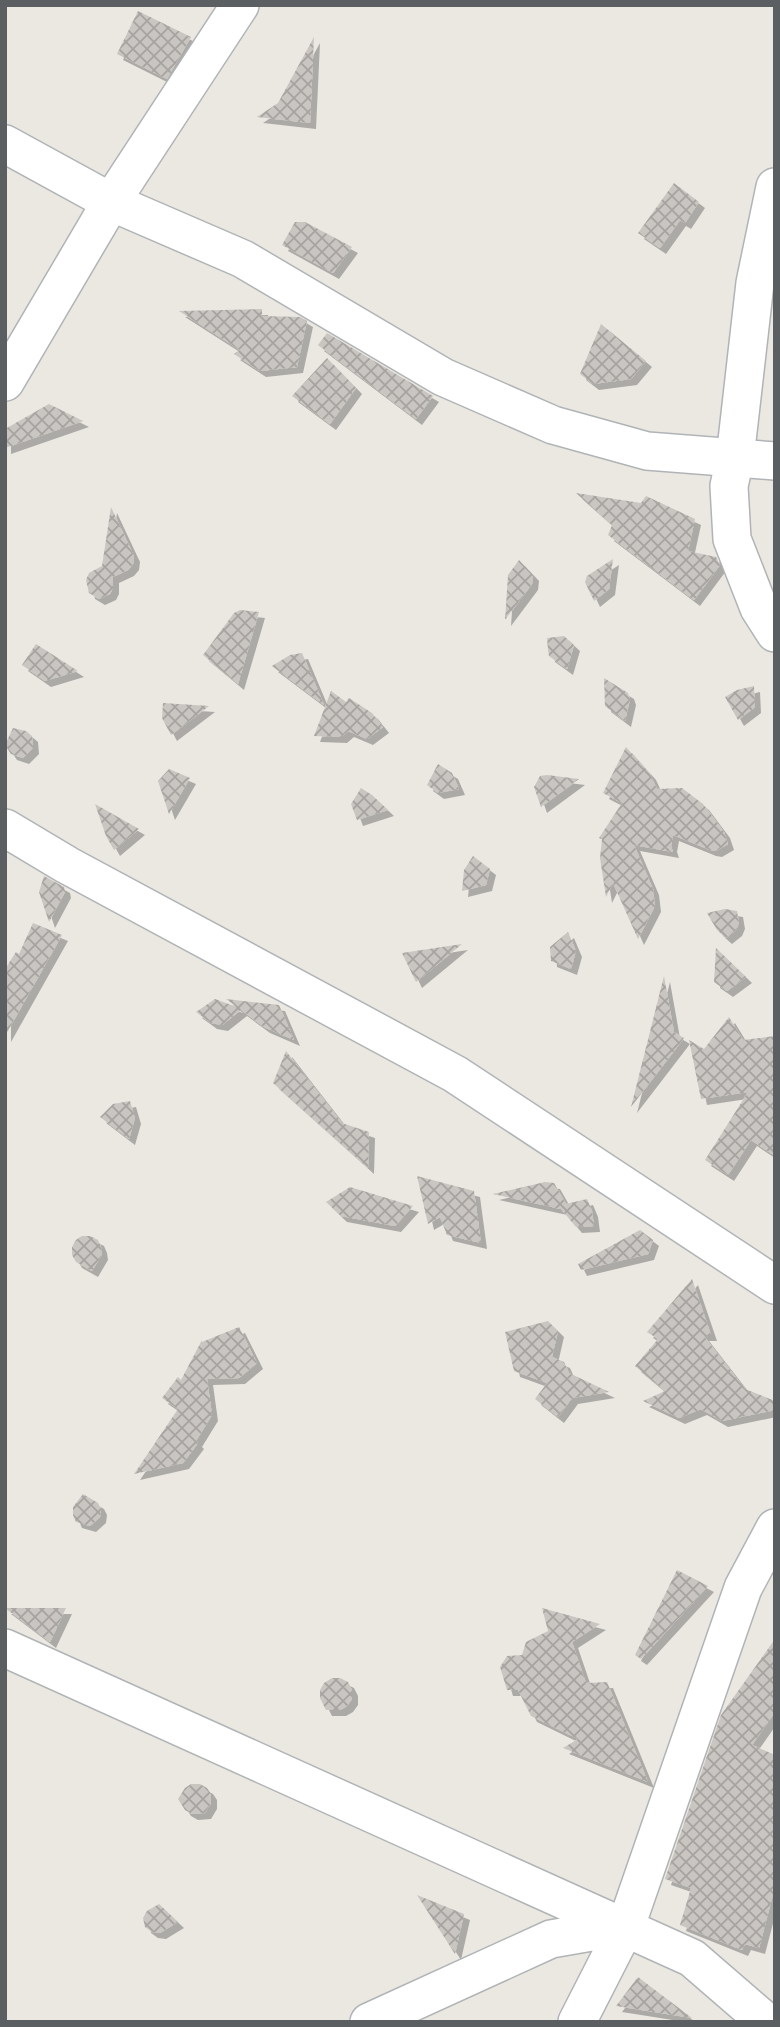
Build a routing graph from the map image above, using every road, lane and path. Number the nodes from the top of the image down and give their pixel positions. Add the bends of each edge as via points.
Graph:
1 (240, 5) edge
2 (5, 144) edge
3 (775, 187) edge
4 (111, 202) junction
5 (5, 382) edge
6 (735, 457) junction
7 (775, 461) edge
8 (775, 633) edge
9 (5, 828) edge
10 (775, 1285) edge
11 (775, 1528) edge
12 (5, 1648) edge
13 (626, 1926) junction
14 (369, 2022) edge
15 (577, 2022) edge
16 (765, 2022) edge

1 - 4 street
2 - 4 street
3 - 6 street via 755,283
4 - 5 street
4 - 6 street via 243,259 443,377 553,425 647,451
6 - 7 street
6 - 8 street via 729,486 732,539 759,608
9 - 10 street via 455,1074
11 - 13 street via 743,1588
12 - 13 street
13 - 14 street via 551,1939
13 - 15 street
13 - 16 street via 692,1958

